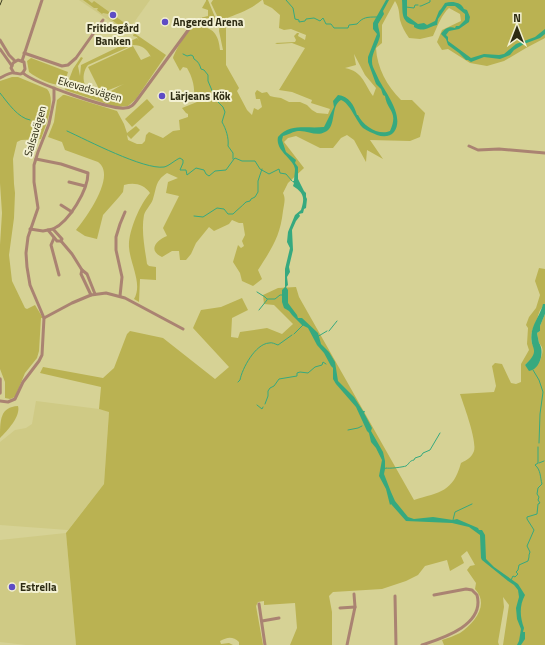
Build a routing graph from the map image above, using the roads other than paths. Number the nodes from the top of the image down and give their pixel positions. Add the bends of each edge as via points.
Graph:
1 (42, 0) edge
2 (103, 20) dead end
3 (188, 29) dead end
4 (0, 40) edge
5 (0, 49) edge
6 (24, 53) junction
7 (15, 61) junction
8 (22, 61) junction
9 (12, 66) junction
10 (14, 73) junction
11 (23, 73) junction
12 (0, 78) edge
13 (54, 88) junction
14 (469, 146) dead end
15 (545, 153) edge
16 (36, 159) junction
17 (69, 182) dead end
18 (85, 186) junction
19 (61, 205) dead end
20 (72, 212) junction
21 (126, 212) dead end
22 (53, 229) junction
23 (30, 230) junction
24 (48, 230) junction
25 (54, 238) junction
26 (61, 241) junction
27 (82, 270) junction
28 (59, 274) dead end
29 (95, 294) junction
30 (91, 295) junction
31 (120, 296) junction
32 (44, 318) junction
33 (183, 329) dead end
34 (0, 379) edge
35 (0, 393) edge
36 (0, 401) edge
37 (354, 594) dead end
38 (434, 595) dead end
39 (395, 596) dead end
40 (259, 604) dead end
41 (354, 607) junction
42 (340, 608) dead end
43 (278, 618) dead end
44 (262, 621) junction
45 (265, 645) edge
46 (348, 645) edge
47 (396, 645) edge
48 (422, 645) edge

1 - 6 street
2 - 6 street via 76,58 68,65 62,66
3 - 13 street, Ekevadsvägen via 134,104 128,108 115,108
4 - 7 street
5 - 9 street
6 - 8 street
7 - 8 street
7 - 9 street
8 - 11 street via 26,66
9 - 10 street
10 - 11 street
10 - 12 street
11 - 13 street, Ekevadsvägen
13 - 16 street, Salsavägen via 49,124
14 - 15 street via 478,150
16 - 18 street via 86,172 88,175
16 - 23 street, Salsavägen via 34,182 38,208
17 - 18 street
18 - 20 street
19 - 20 street
20 - 22 street
21 - 31 street via 116,237 122,277
22 - 24 street
22 - 26 street
23 - 24 street
23 - 32 street, Salsavägen via 26,253 28,275
24 - 25 street
25 - 26 street
25 - 28 street via 51,245
26 - 27 street
27 - 29 street via 87,274
27 - 30 street via 81,274
29 - 30 street
29 - 31 street
30 - 32 street
31 - 33 street
32 - 36 street via 41,359 23,382 15,399 11,402
34 - 35 street
37 - 41 street
38 - 48 street via 472,590 477,595 476,613 456,632
39 - 47 street
40 - 44 street
41 - 42 street
41 - 46 street
43 - 44 street
44 - 45 street

